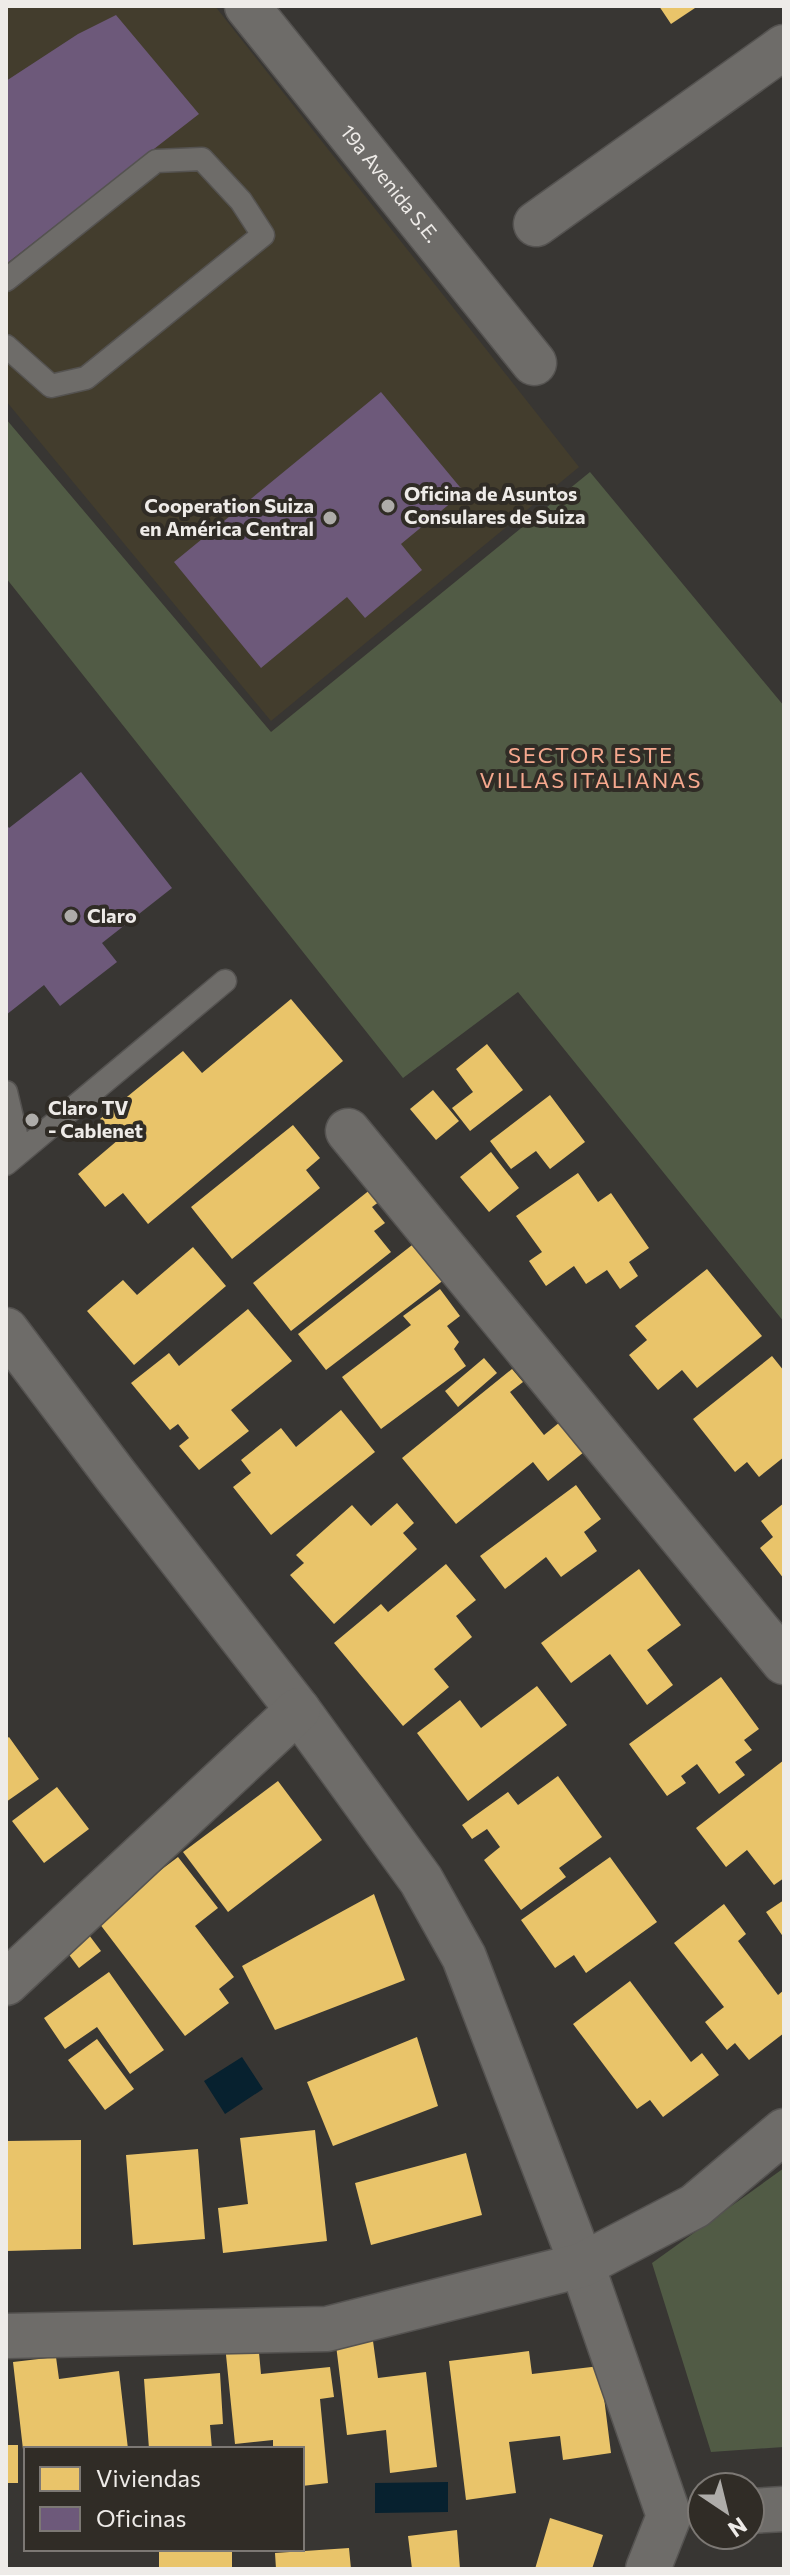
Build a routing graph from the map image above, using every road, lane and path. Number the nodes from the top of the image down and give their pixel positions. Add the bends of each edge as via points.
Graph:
1 (247, 6) edge
2 (784, 47) edge
3 (536, 224) dead end
4 (6, 280) edge
5 (6, 346) edge
6 (534, 363) dead end
7 (225, 981) dead end
8 (6, 1092) edge
9 (348, 1131) dead end
10 (13, 1157) edge
11 (6, 1330) edge
12 (784, 1662) edge
13 (298, 1710) junction
14 (6, 1983) edge
15 (784, 2131) edge
16 (582, 2265) junction
17 (6, 2336) edge
18 (686, 2515) edge
19 (648, 2569) edge

1 - 6 street, 19a Avenida S.E.
2 - 3 street
4 - 5 lane via 156,161 202,159 241,201 263,235 86,378 51,386
7 - 10 lane
8 - 10 lane
9 - 12 street
11 - 13 street
13 - 14 street
13 - 16 street via 421,1880 464,1957
15 - 16 street via 695,2206
16 - 17 street via 327,2329
16 - 18 street
18 - 19 street

